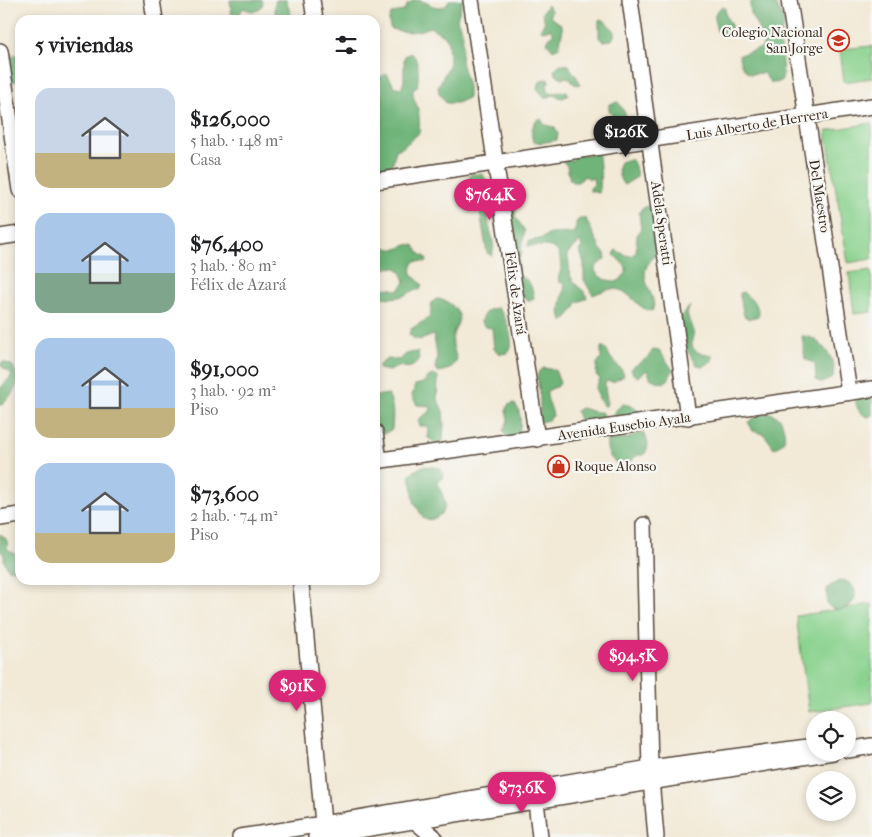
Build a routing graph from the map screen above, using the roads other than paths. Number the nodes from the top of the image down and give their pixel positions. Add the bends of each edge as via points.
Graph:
1 (152, 0) edge
2 (312, 0) edge
3 (471, 0) edge
4 (630, 0) edge
5 (789, 0) edge
6 (154, 15) edge
7 (314, 15) edge
8 (0, 51) edge
9 (872, 106) edge
10 (808, 116) junction
11 (650, 140) junction
12 (15, 155) edge
13 (496, 163) junction
14 (380, 180) edge
15 (15, 235) edge
16 (0, 237) edge
17 (872, 389) edge
18 (849, 392) junction
19 (688, 417) junction
20 (537, 439) junction
21 (380, 461) edge
22 (15, 516) edge
23 (0, 518) edge
24 (644, 525) dead end
25 (301, 585) edge
26 (872, 738) edge
27 (856, 741) edge
28 (872, 746) edge
29 (806, 748) edge
30 (856, 749) edge
31 (806, 755) edge
32 (651, 775) junction
33 (535, 795) junction
34 (414, 821) junction
35 (361, 833) edge
36 (322, 834) edge
37 (240, 837) edge
38 (434, 837) edge
39 (540, 837) edge
40 (656, 837) edge

1 - 6 street
2 - 7 street
3 - 13 street, Félix de Azará
4 - 11 street, Adela Speratti
5 - 10 street, Del Maestro
8 - 12 street
9 - 10 street, Luis Alberto de Herrera
10 - 11 street, Luis Alberto de Herrera
10 - 18 street, Del Maestro
11 - 13 street, Luis Alberto de Herrera
11 - 19 street, Adela Speratti
13 - 14 street, Luis Alberto de Herrera
13 - 20 street, Félix de Azará
15 - 16 street
17 - 18 street, Avenida Eusebio Ayala
18 - 19 street, Avenida Eusebio Ayala
19 - 20 street, Avenida Eusebio Ayala
20 - 21 street, Avenida Eusebio Ayala
22 - 23 street
24 - 32 street
25 - 36 street
26 - 27 street
28 - 30 street
29 - 32 street
31 - 32 street
32 - 33 street
32 - 40 street
33 - 34 street
33 - 36 street
33 - 39 street
34 - 35 street
34 - 38 street
35 - 36 street
36 - 37 street

